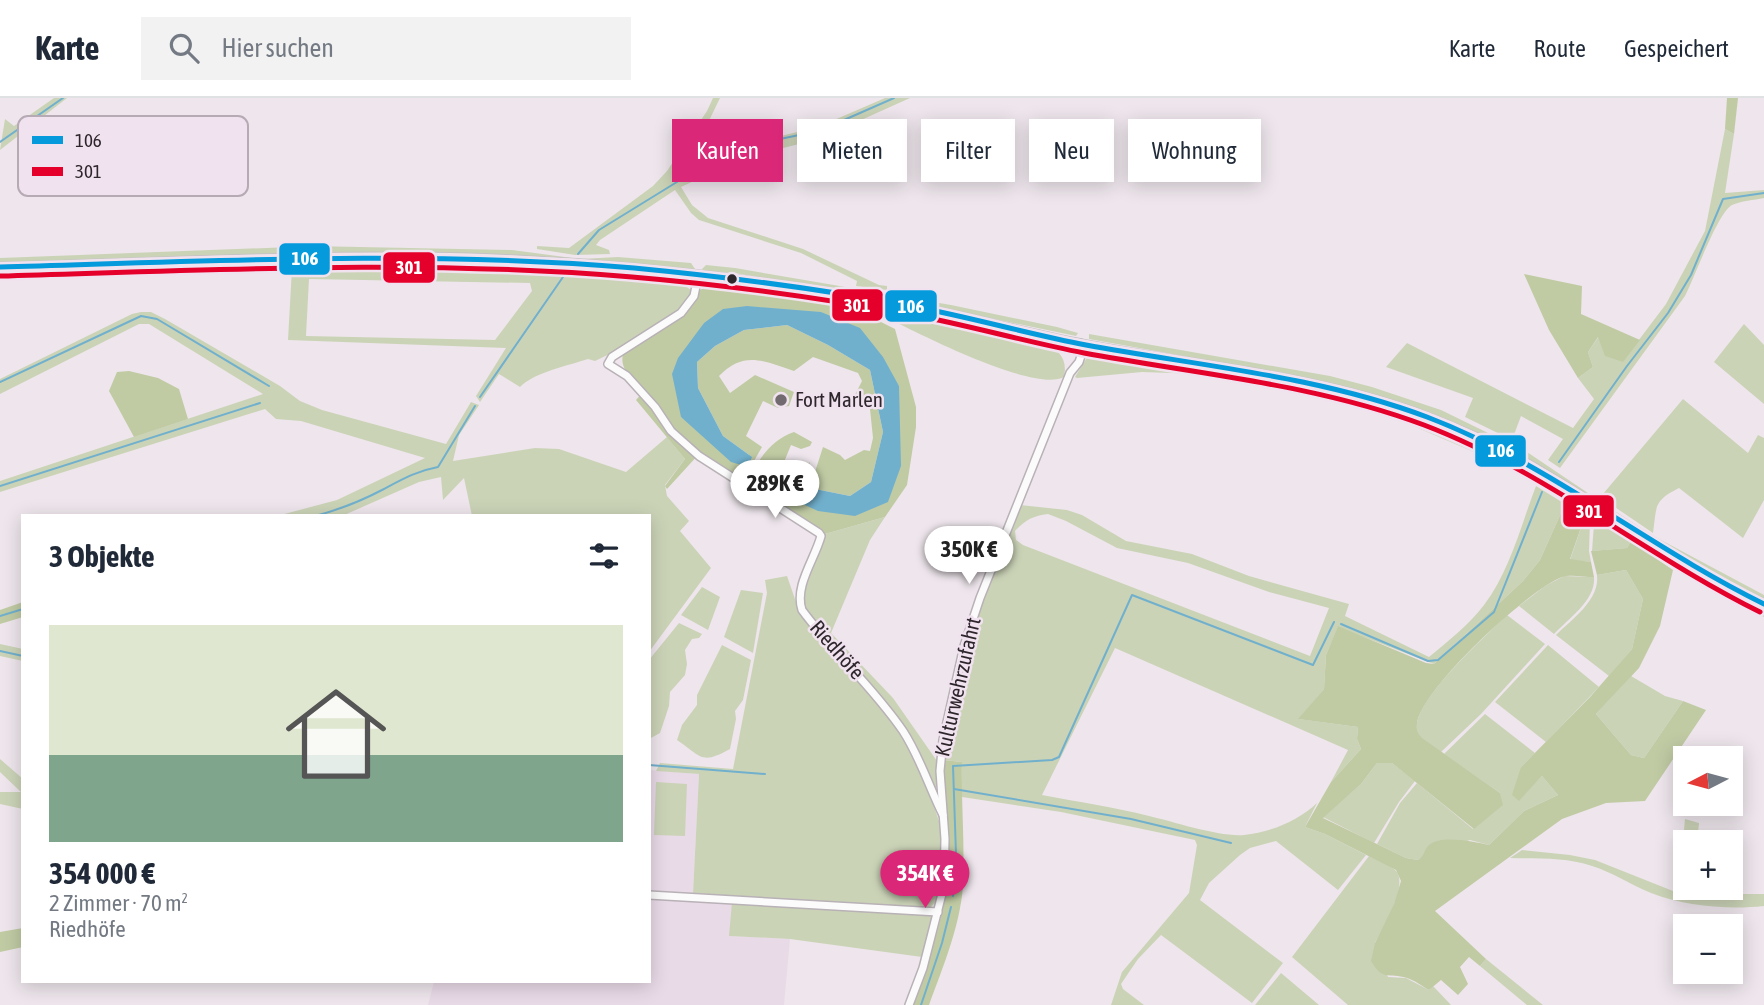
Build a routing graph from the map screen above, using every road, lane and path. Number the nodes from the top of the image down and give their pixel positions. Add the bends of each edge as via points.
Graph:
1 (0, 267) edge
2 (697, 280) junction
3 (1080, 343) junction
4 (1764, 604) edge
5 (943, 814) junction
6 (651, 895) edge
7 (938, 912) junction
8 (908, 1005) edge

1 - 2 main road via 299,257 417,258 561,264
2 - 3 main road via 827,292
2 - 5 street, Riedhöfe via 694,296 681,313 608,364 627,376 671,431 699,456 819,533 800,595 802,610 904,733
3 - 4 main road via 1293,380 1402,408 1541,471 1711,578
3 - 5 street, Kulturwehrzufahrt via 1079,362 1070,373 964,646 943,740
5 - 7 street, Kulturwehrzufahrt via 945,870
6 - 7 street
7 - 8 street, Kulturwehrzufahrt

